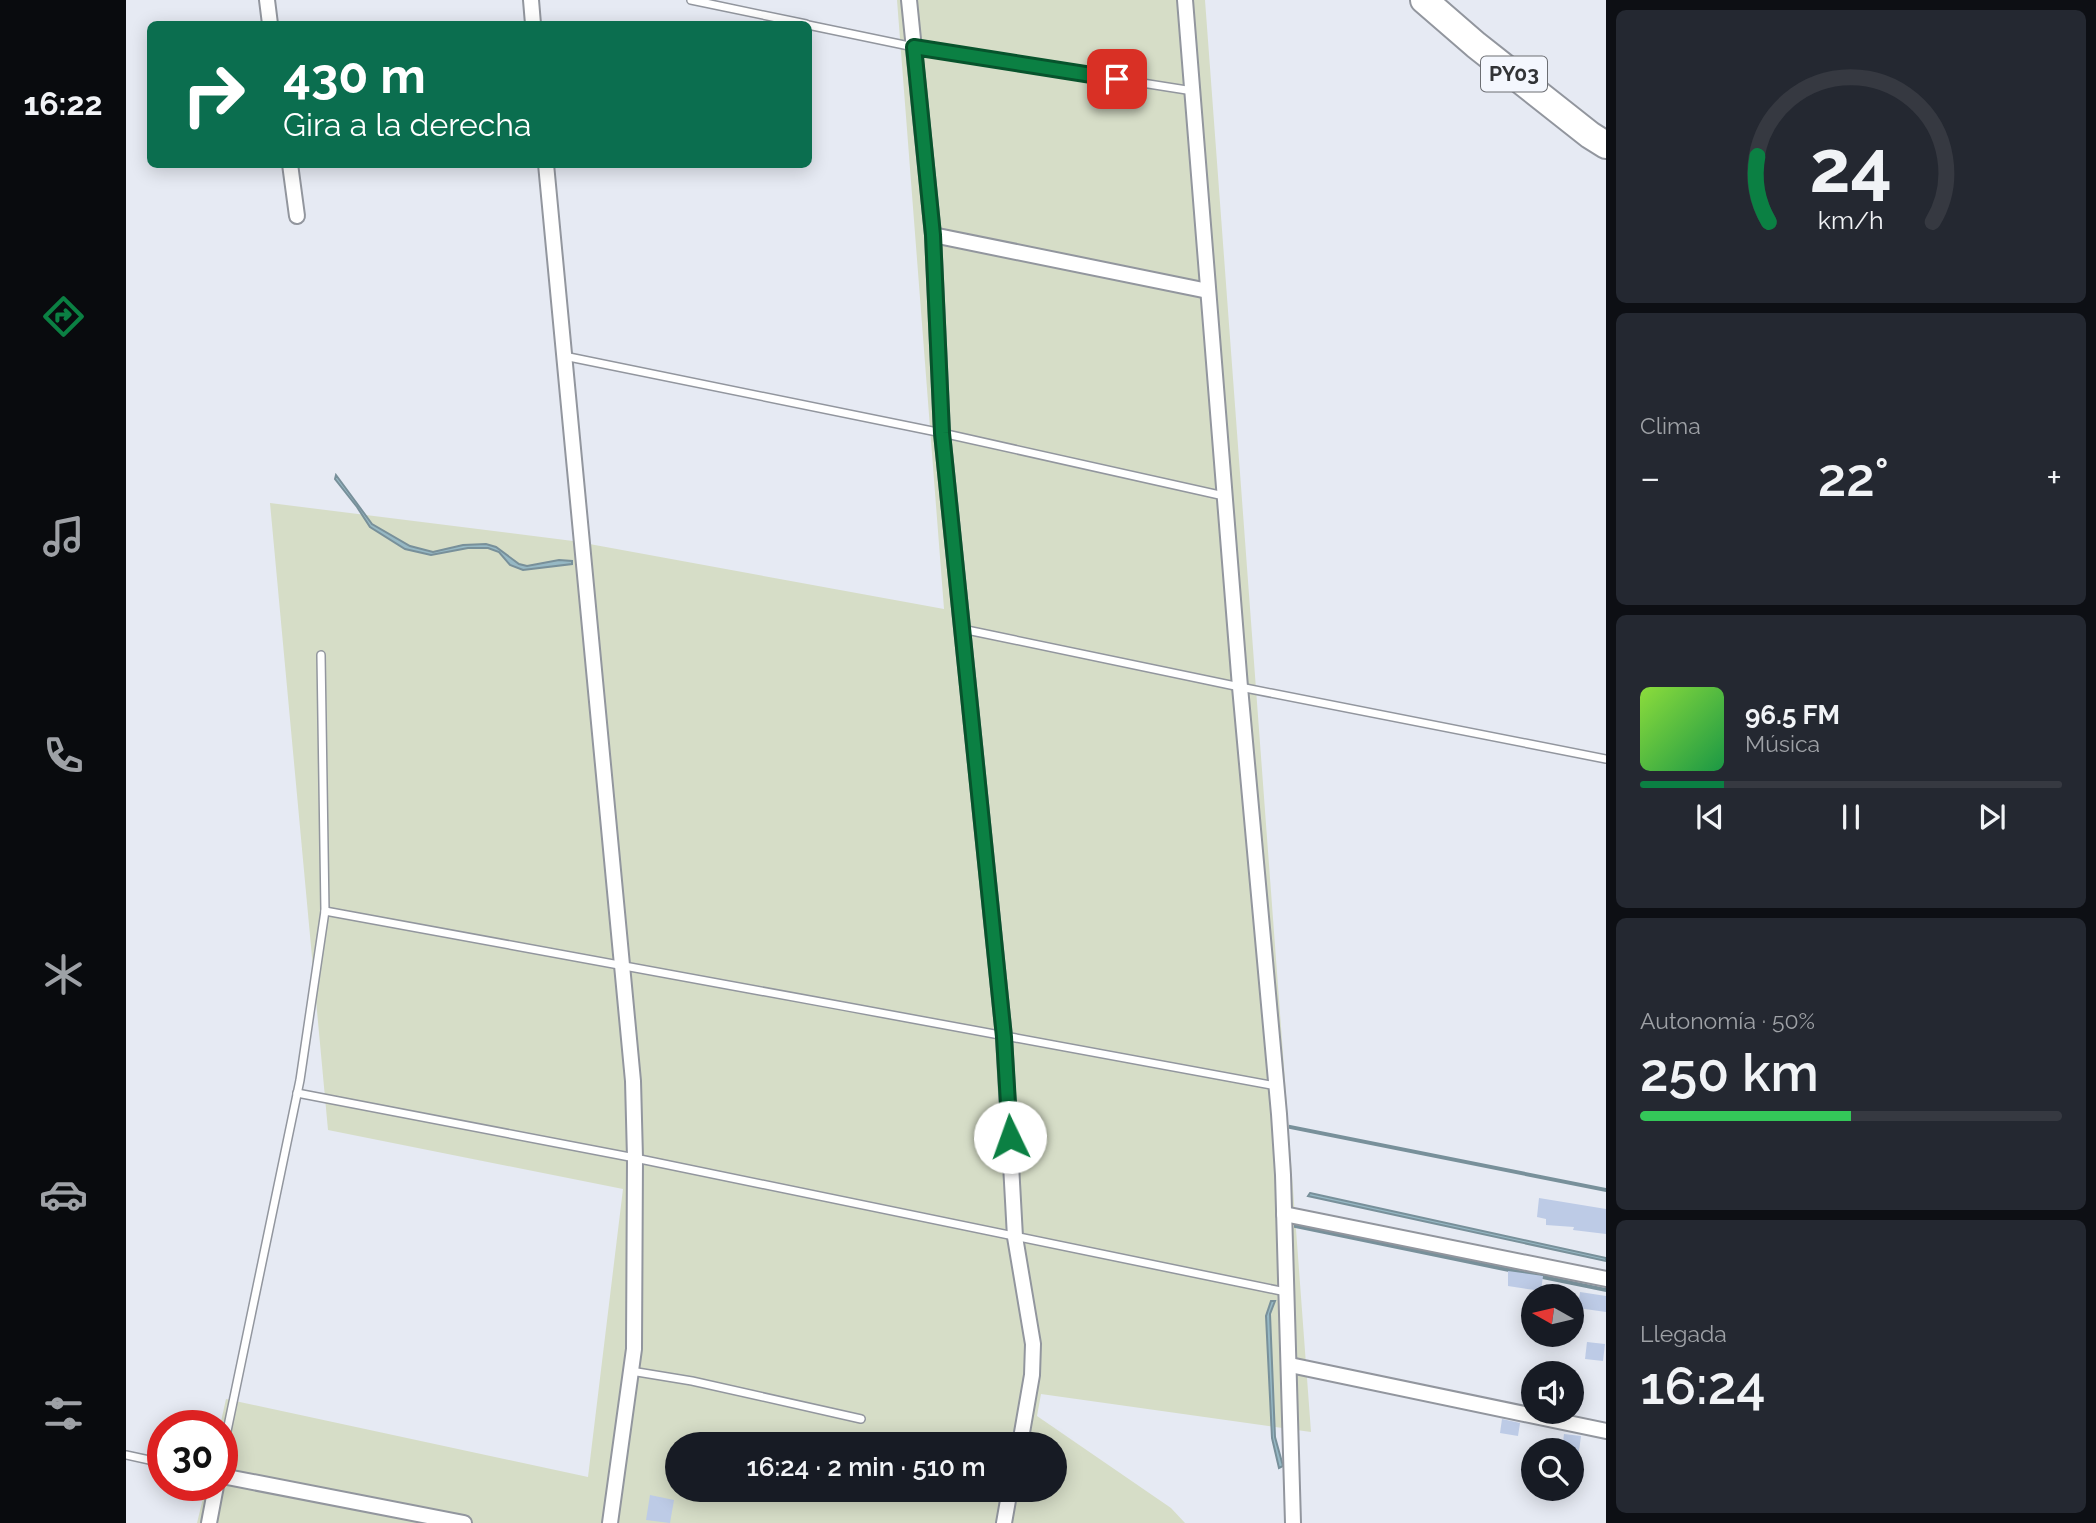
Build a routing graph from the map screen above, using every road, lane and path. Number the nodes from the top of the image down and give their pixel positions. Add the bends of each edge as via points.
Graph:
1 (267, 0) edge
2 (531, 0) edge
3 (691, 0) edge
4 (909, 0) edge
5 (1185, 0) edge
6 (1424, 0) edge
7 (270, 21) edge
8 (533, 21) edge
9 (788, 21) edge
10 (812, 26) edge
11 (914, 47) junction
12 (1193, 92) junction
13 (1606, 145) edge
14 (291, 168) edge
15 (546, 168) edge
16 (297, 216) dead end
17 (933, 235) junction
18 (1208, 291) junction
19 (564, 356) junction
20 (942, 433) junction
21 (1224, 496) junction
22 (962, 629) junction
23 (321, 654) dead end
24 (1240, 688) junction
25 (1606, 759) edge
26 (325, 911) junction
27 (621, 963) junction
28 (1004, 1037) junction
29 (1276, 1086) junction
30 (297, 1094) junction
31 (635, 1158) junction
32 (1284, 1214) junction
33 (1015, 1237) junction
34 (1606, 1279) edge
35 (1286, 1292) junction
36 (1290, 1365) junction
37 (631, 1371) junction
38 (231, 1410) edge
39 (861, 1419) dead end
40 (1606, 1431) edge
41 (1022, 1432) edge
42 (126, 1455) edge
43 (147, 1460) edge
44 (238, 1479) edge
45 (213, 1501) edge
46 (1008, 1502) edge
47 (209, 1523) edge
48 (464, 1523) edge
49 (610, 1523) edge
50 (1004, 1523) edge
51 (1293, 1523) edge

1 - 7 street
2 - 8 street
3 - 9 lane
4 - 11 street
5 - 12 street
6 - 13 highway, PY03
10 - 11 lane
11 - 12 lane
11 - 17 street
12 - 18 street
14 - 16 street
15 - 19 street
17 - 18 street
17 - 20 street
18 - 21 street
19 - 20 lane
19 - 27 street
20 - 21 lane
20 - 22 street
21 - 24 street
22 - 24 lane
22 - 28 street
23 - 26 lane
24 - 25 lane
24 - 29 street
26 - 27 lane
26 - 30 lane
27 - 28 lane
27 - 31 street via 633,1081
28 - 29 lane
28 - 33 street
29 - 32 street
30 - 31 lane
30 - 38 lane
31 - 33 lane
31 - 37 street
32 - 34 street
32 - 35 street
33 - 35 lane
33 - 41 street via 1033,1344
35 - 36 street
36 - 40 street
36 - 51 street
37 - 39 lane
37 - 49 street
42 - 43 lane
44 - 48 street
45 - 47 street
46 - 50 street

